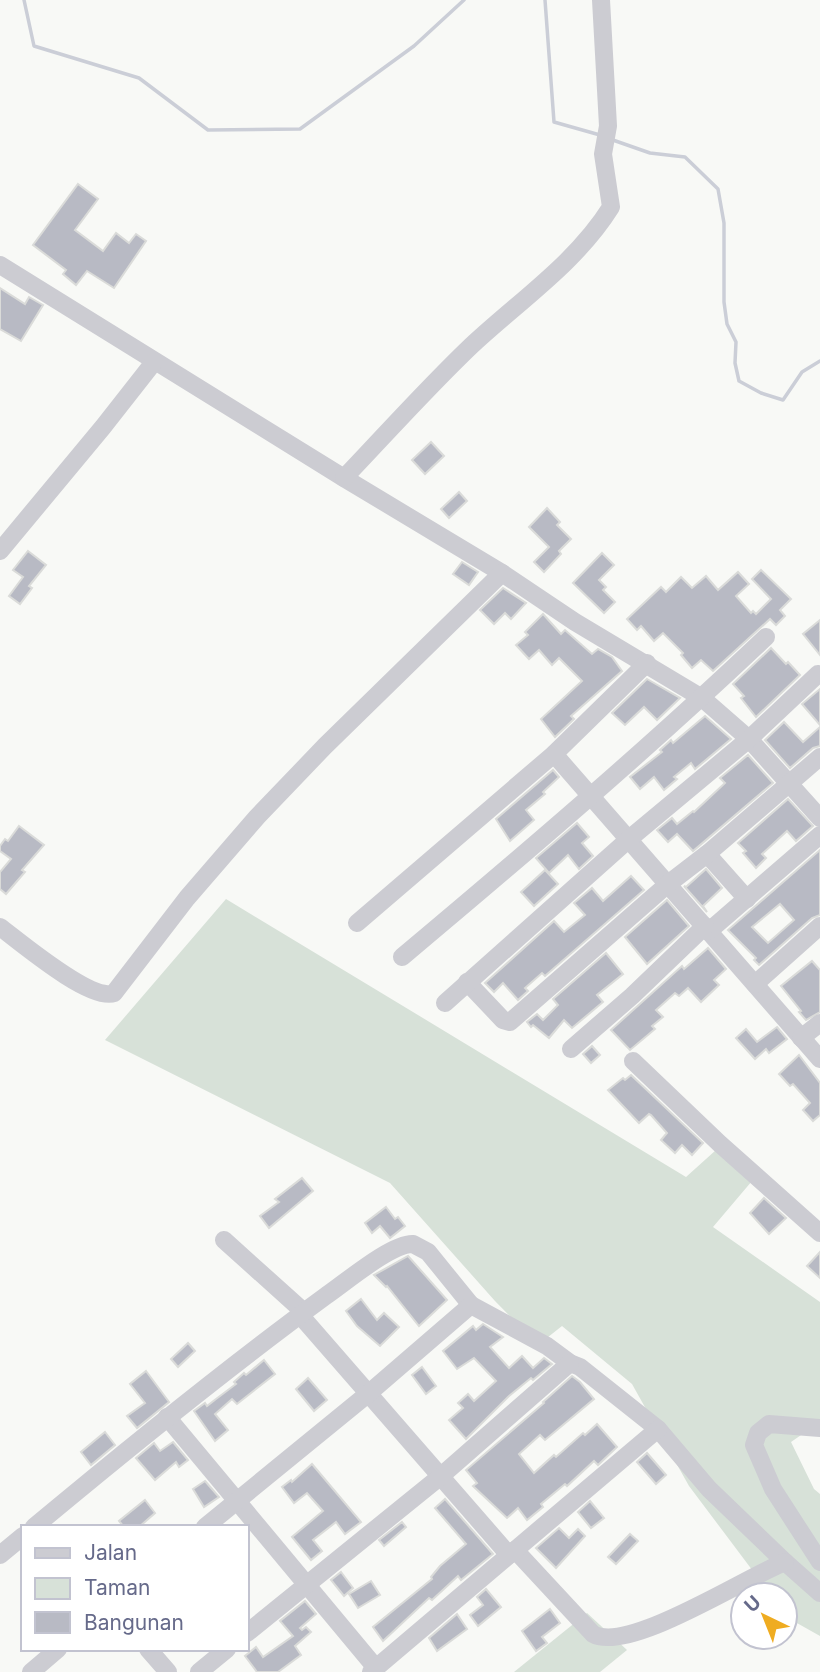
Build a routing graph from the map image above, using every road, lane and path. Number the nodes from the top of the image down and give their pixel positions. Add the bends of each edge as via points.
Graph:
1 (601, 0) edge
2 (0, 265) edge
3 (154, 362) junction
4 (344, 478) junction
5 (0, 551) edge
6 (502, 573) junction
7 (766, 637) dead end
8 (647, 663) junction
9 (818, 674) edge
10 (702, 698) junction
11 (749, 738) junction
12 (554, 754) junction
13 (820, 758) edge
14 (789, 784) junction
15 (590, 795) junction
16 (820, 818) edge
17 (820, 835) edge
18 (629, 839) junction
19 (707, 854) junction
20 (668, 884) junction
21 (747, 899) junction
22 (357, 923) dead end
23 (820, 926) edge
24 (0, 927) edge
25 (707, 929) junction
26 (402, 957) dead end
27 (467, 982) junction
28 (755, 985) junction
29 (445, 1003) dead end
30 (820, 1023) edge
31 (802, 1038) junction
32 (571, 1049) dead end
33 (820, 1059) edge
34 (633, 1060) dead end
35 (820, 1233) edge
36 (224, 1240) dead end
37 (471, 1305) junction
38 (302, 1314) junction
39 (570, 1363) junction
40 (369, 1393) junction
41 (167, 1417) junction
42 (820, 1428) edge
43 (658, 1429) junction
44 (441, 1476) junction
45 (237, 1500) junction
46 (43, 1524) edge
47 (207, 1525) edge
48 (21, 1538) edge
49 (512, 1552) junction
50 (0, 1555) edge
51 (785, 1562) junction
52 (820, 1562) edge
53 (306, 1585) junction
54 (820, 1592) edge
55 (248, 1632) edge
56 (56, 1651) edge
57 (151, 1651) edge
58 (225, 1651) edge
59 (374, 1670) edge
60 (31, 1672) edge
61 (168, 1672) edge
62 (199, 1672) edge

1 - 4 street via 608,125 603,154 611,207 596,231 471,346
2 - 3 street
3 - 4 street
3 - 5 street
4 - 6 street
6 - 8 street
6 - 24 street via 257,817 114,993 103,994 79,984
7 - 10 street
8 - 10 street
8 - 12 street
9 - 11 street
10 - 11 street
10 - 15 street
11 - 14 street
11 - 18 street
12 - 15 street
12 - 22 street
13 - 14 street
14 - 16 street
14 - 19 street
15 - 18 street
15 - 26 street
17 - 21 street
18 - 20 street
18 - 27 street
19 - 20 street
19 - 21 street
20 - 25 street
20 - 27 street via 510,1022
21 - 25 street
23 - 28 street
25 - 28 street
25 - 32 street
27 - 29 street
28 - 31 street
30 - 31 street
31 - 33 street
34 - 35 street
36 - 38 street
37 - 38 street via 428,1252 409,1243 374,1262
37 - 39 street
37 - 40 street
38 - 40 street
38 - 41 street
39 - 43 street
39 - 44 street
40 - 44 street
40 - 45 street
41 - 45 street
41 - 46 street
42 - 52 street via 769,1424 758,1433 754,1445 773,1489
43 - 49 street
43 - 51 street via 709,1489
44 - 49 street
44 - 53 street
45 - 47 street
45 - 53 street
48 - 50 street
49 - 51 street via 593,1634 610,1639 673,1619
49 - 59 street
51 - 54 street
53 - 55 street
53 - 59 street
56 - 60 street
57 - 61 street
58 - 62 street

